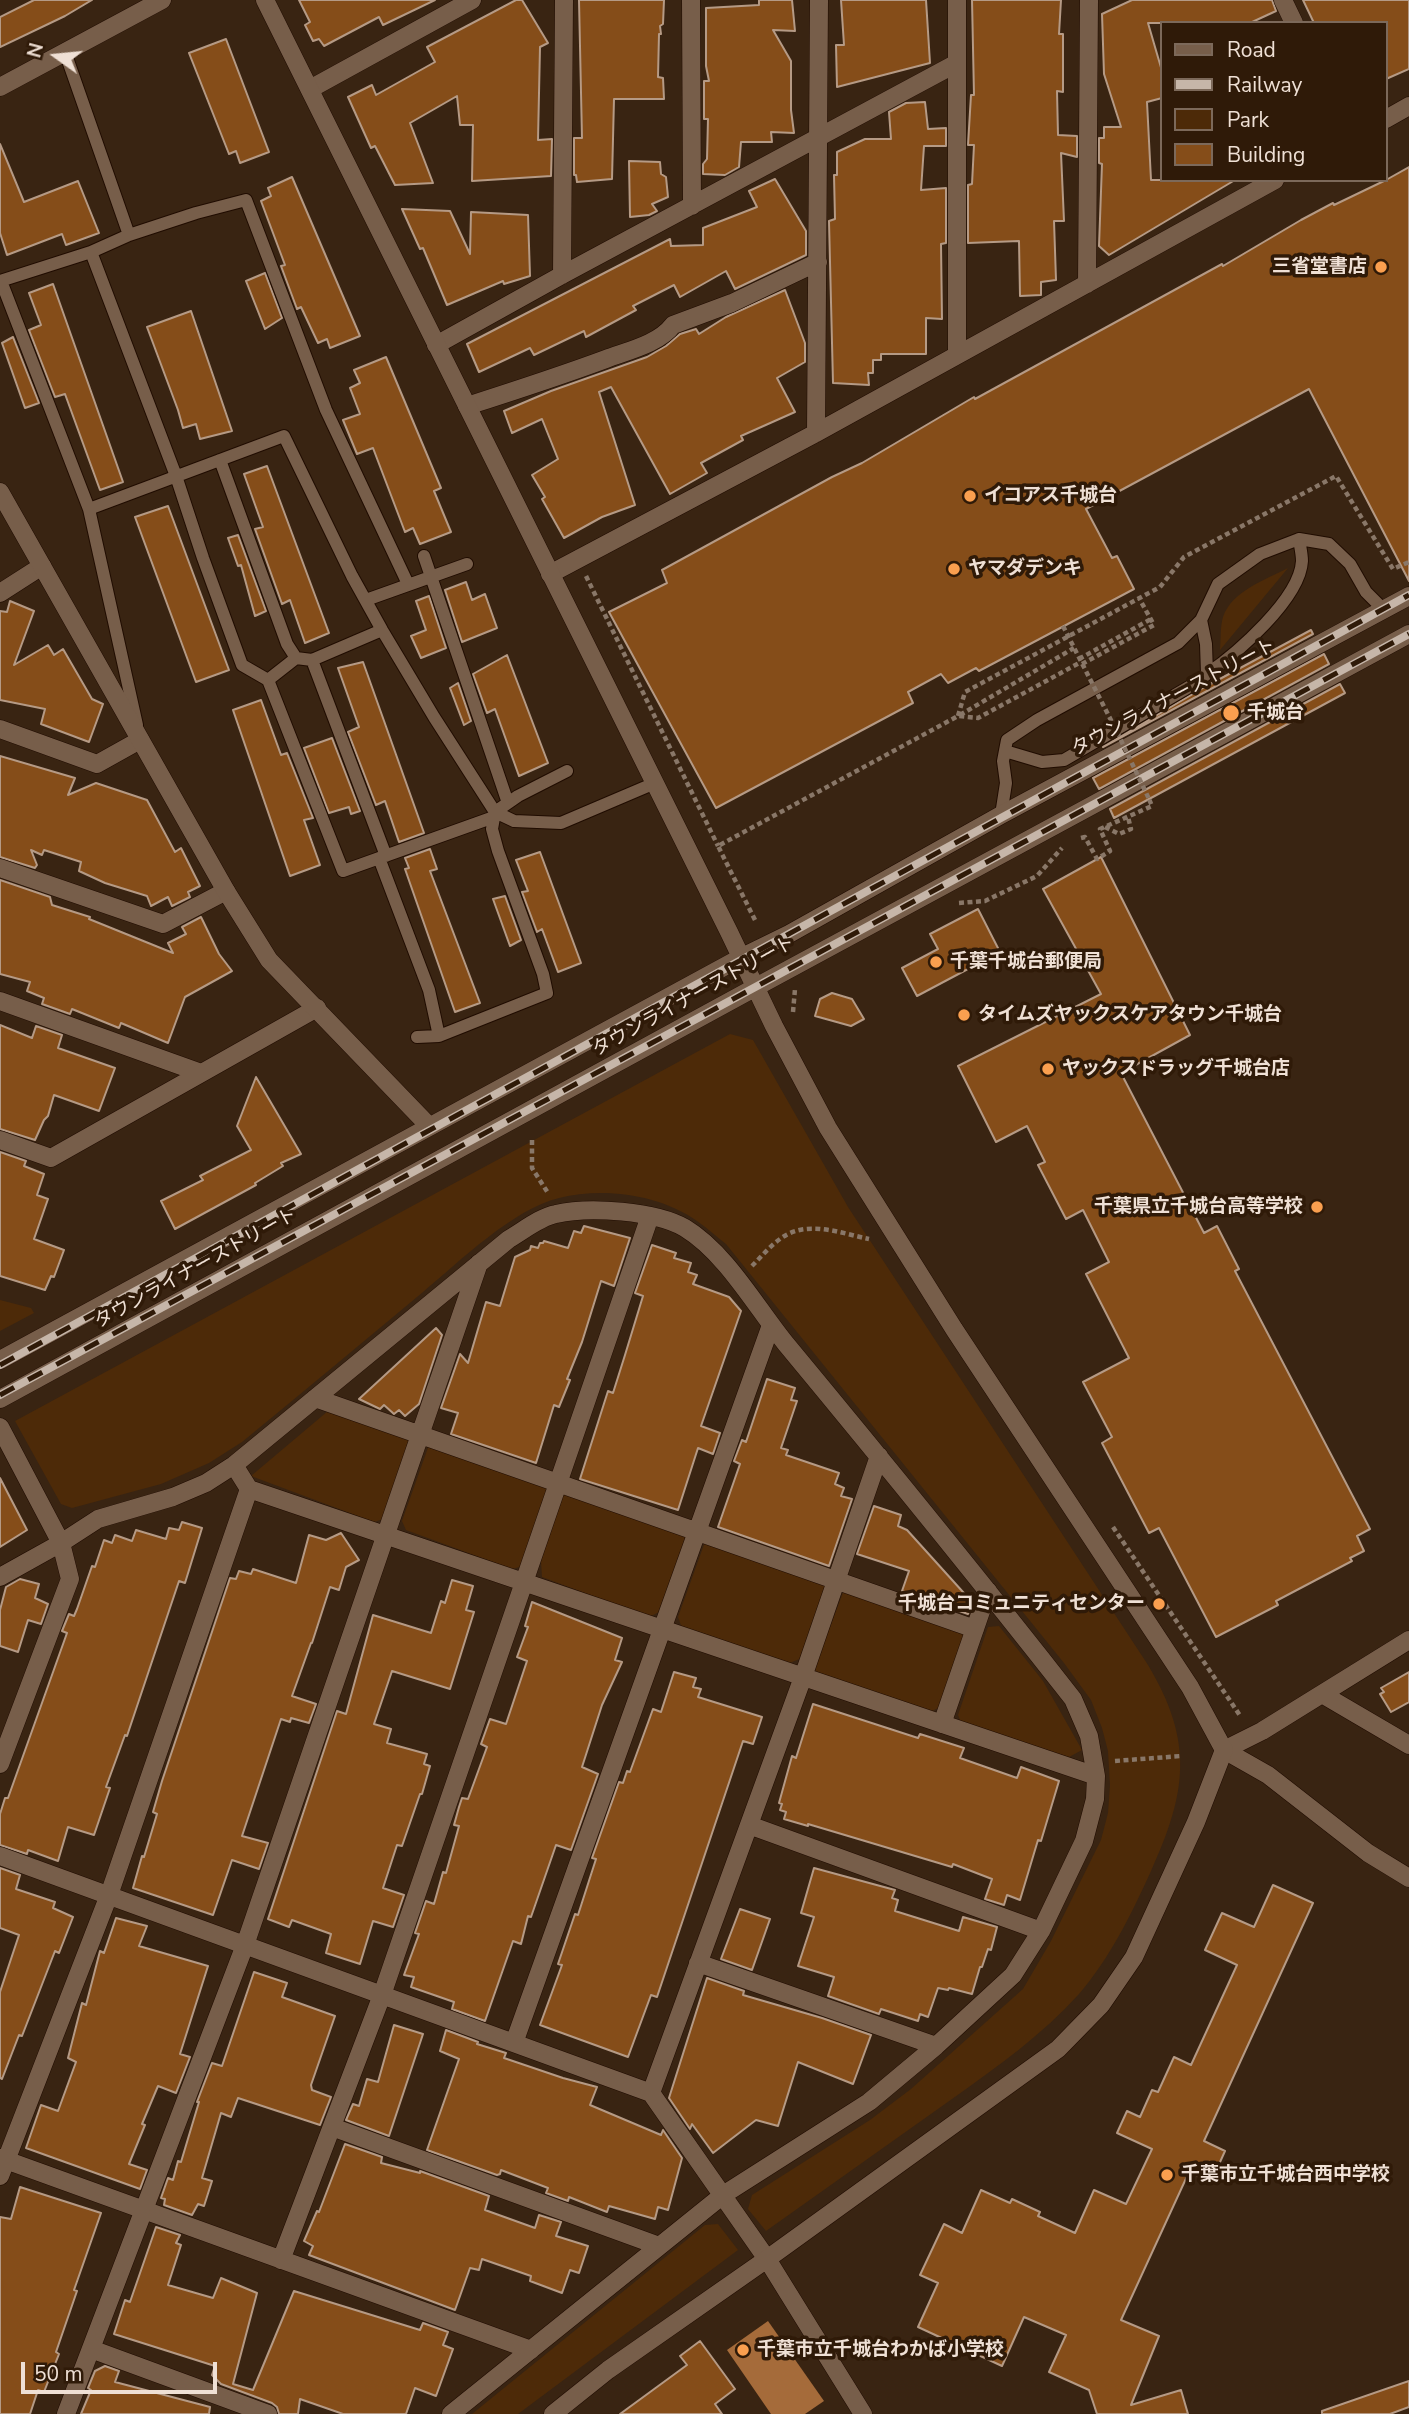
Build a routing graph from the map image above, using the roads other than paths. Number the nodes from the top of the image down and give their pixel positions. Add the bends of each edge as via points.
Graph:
1 (162, 0) edge
2 (265, 0) edge
3 (472, 0) edge
4 (564, 0) edge
5 (691, 0) edge
6 (819, 0) edge
7 (957, 0) edge
8 (1088, 0) edge
9 (1283, 0) edge
10 (1293, 21) edge
11 (65, 52) junction
12 (957, 63) junction
13 (0, 87) edge
14 (310, 89) junction
15 (1409, 106) edge
16 (1388, 118) edge
17 (820, 137) junction
18 (1271, 182) edge
19 (692, 206) junction
20 (130, 235) junction
21 (91, 252) junction
22 (818, 262) junction
23 (562, 275) junction
24 (1, 281) edge
25 (1087, 284) junction
26 (436, 345) junction
27 (957, 355) junction
28 (467, 406) junction
29 (816, 433) junction
30 (220, 460) junction
31 (176, 476) junction
32 (0, 492) edge
33 (89, 509) junction
34 (1299, 539) junction
35 (424, 556) dead end
36 (467, 564) dead end
37 (42, 566) junction
38 (550, 574) junction
39 (431, 576) junction
40 (408, 584) junction
41 (0, 593) edge
42 (1409, 596) edge
43 (366, 600) junction
44 (1384, 610) junction
45 (1201, 620) junction
46 (383, 630) junction
47 (1409, 634) edge
48 (296, 658) junction
49 (312, 660) junction
50 (1207, 674) junction
51 (268, 680) junction
52 (0, 729) edge
53 (140, 740) junction
54 (1005, 751) junction
55 (567, 771) dead end
56 (655, 782) junction
57 (508, 803) junction
58 (495, 814) junction
59 (1000, 815) junction
60 (382, 857) junction
61 (0, 867) edge
62 (226, 891) junction
63 (741, 957) junction
64 (756, 987) junction
65 (0, 1001) edge
66 (317, 1008) junction
67 (439, 1036) junction
68 (417, 1037) dead end
69 (201, 1073) junction
70 (429, 1126) junction
71 (0, 1140) edge
72 (650, 1216) junction
73 (479, 1264) junction
74 (771, 1325) junction
75 (0, 1360) edge
76 (315, 1398) junction
77 (0, 1399) edge
78 (0, 1427) edge
79 (420, 1435) junction
80 (879, 1456) junction
81 (234, 1465) junction
82 (558, 1483) junction
83 (248, 1489) junction
84 (697, 1532) junction
85 (386, 1536) junction
86 (61, 1543) junction
87 (0, 1577) edge
88 (836, 1580) junction
89 (524, 1583) junction
90 (988, 1591) junction
91 (662, 1629) junction
92 (975, 1629) junction
93 (1409, 1640) edge
94 (803, 1676) junction
95 (1322, 1694) junction
96 (942, 1724) junction
97 (1409, 1745) edge
98 (1224, 1750) junction
99 (0, 1764) edge
100 (1096, 1776) junction
101 (749, 1825) junction
102 (0, 1856) edge
103 (1409, 1878) edge
104 (108, 1895) junction
105 (1041, 1931) junction
106 (245, 1945) junction
107 (698, 1963) junction
108 (382, 1995) junction
109 (514, 2043) junction
110 (936, 2046) junction
111 (651, 2093) junction
112 (332, 2127) junction
113 (2, 2165) edge
114 (723, 2195) junction
115 (144, 2210) junction
116 (659, 2246) junction
117 (767, 2259) junction
118 (281, 2260) junction
119 (91, 2349) junction
120 (531, 2350) junction
121 (66, 2414) edge
122 (268, 2414) edge
123 (451, 2414) edge
124 (553, 2414) edge
125 (863, 2414) edge

1 - 11 street
2 - 14 street
3 - 14 street
4 - 23 street
5 - 19 street
6 - 17 street
7 - 12 street
8 - 25 street
9 - 10 street
11 - 13 street
11 - 20 lane
12 - 17 street
12 - 27 street
14 - 26 street
15 - 16 street
17 - 19 street
17 - 22 street
18 - 25 street
19 - 23 street
20 - 21 lane
20 - 40 lane via 246,201 326,410
21 - 24 lane
21 - 31 lane
22 - 28 street via 673,325 667,333 641,345
22 - 29 street
23 - 26 street
24 - 33 lane
25 - 27 street
26 - 28 street
27 - 29 street
28 - 38 street
29 - 38 street
30 - 31 lane
30 - 43 lane via 284,436
30 - 48 lane
31 - 33 lane
31 - 51 lane via 242,665
32 - 37 street
33 - 53 lane
34 - 44 lane via 1329,544
34 - 45 lane via 1260,554 1218,584
34 - 50 lane via 1302,563 1293,589 1241,647
35 - 39 lane
36 - 39 lane
37 - 41 street
37 - 53 street
38 - 56 street
39 - 40 lane
39 - 57 lane
40 - 43 lane
42 - 44 street, タウンライナーストリート
43 - 46 lane
44 - 59 street, タウンライナーストリート
45 - 50 lane
45 - 54 lane via 1178,643 1027,726 1007,740
46 - 49 lane
46 - 58 lane
47 - 64 street, タウンライナーストリート
48 - 49 lane
48 - 51 lane
49 - 60 lane
50 - 54 lane via 1064,760 1042,762
51 - 60 lane via 343,871
52 - 53 street via 97,764
53 - 62 street
54 - 59 lane
55 - 57 lane
56 - 58 lane via 561,823 514,821
56 - 63 street
57 - 58 lane
58 - 60 lane
58 - 67 lane via 492,829 498,851 547,993
59 - 63 street, タウンライナーストリート
60 - 67 lane via 429,990
61 - 62 street via 163,924
62 - 66 street via 270,960
63 - 64 street
63 - 70 street, タウンライナーストリート
64 - 77 street, タウンライナーストリート
64 - 98 street via 828,1128 1190,1687
65 - 69 street
66 - 69 street
66 - 70 street
67 - 68 lane
69 - 71 street via 51,1158
70 - 75 street, タウンライナーストリート
72 - 73 street via 598,1210 554,1214 509,1239
72 - 74 street via 685,1228 719,1256
72 - 82 street
73 - 76 street
73 - 79 street
74 - 80 street
74 - 84 street
76 - 79 street
76 - 81 street
78 - 86 street
79 - 82 street
79 - 85 street
80 - 88 street
80 - 90 street
81 - 83 street
81 - 86 street via 173,1497 98,1519
82 - 84 street
82 - 89 street
83 - 85 street
83 - 104 street
84 - 88 street
84 - 91 street
85 - 89 street
85 - 106 street
86 - 87 street
86 - 99 street via 70,1579
88 - 92 street
88 - 94 street
89 - 91 street
89 - 108 street
90 - 92 street
90 - 100 street via 1073,1699 1089,1736
91 - 94 street
91 - 109 street
92 - 96 street
93 - 95 street
94 - 96 street
94 - 101 street
95 - 97 street
95 - 98 street
96 - 100 street
98 - 103 street via 1268,1775 1368,1853
98 - 117 street via 1160,1904 1134,1957 1101,2005 1058,2049
100 - 105 street via 1084,1841
101 - 105 street
101 - 107 street
102 - 104 street
104 - 106 street
104 - 113 street
105 - 110 street via 1013,1975
106 - 108 street
106 - 115 street
107 - 110 street
107 - 111 street
108 - 109 street
108 - 112 street
109 - 111 street
110 - 114 street via 869,2102
111 - 114 street
112 - 116 street
112 - 118 street
113 - 115 street
114 - 116 street
114 - 117 street
115 - 118 street
115 - 119 street
116 - 120 street
117 - 124 street
117 - 125 street
118 - 120 street
119 - 121 street
119 - 122 street
120 - 123 street

